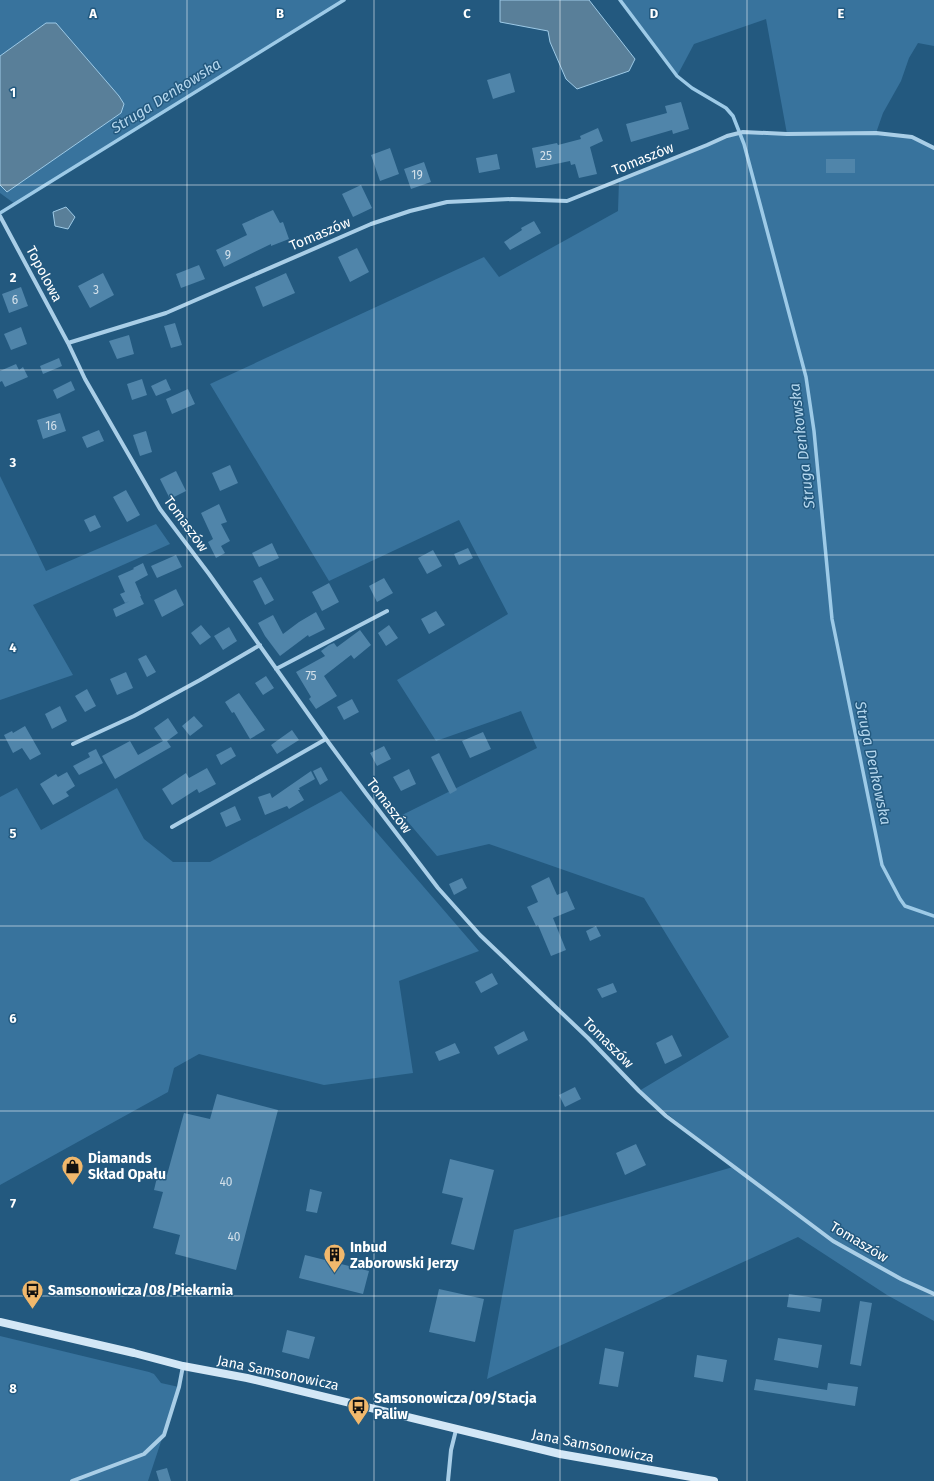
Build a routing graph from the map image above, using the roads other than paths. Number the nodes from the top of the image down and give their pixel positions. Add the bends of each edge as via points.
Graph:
1 (934, 148) edge
2 (0, 216) edge
3 (68, 343) junction
4 (387, 611) dead end
5 (260, 645) junction
6 (276, 669) junction
7 (326, 739) junction
8 (74, 744) dead end
9 (172, 827) dead end
10 (934, 1294) edge
11 (0, 1322) edge
12 (183, 1366) junction
13 (456, 1430) junction
14 (72, 1481) edge
15 (448, 1481) edge
16 (714, 1481) edge

1 - 3 street, Tomaszów via 912,137 876,133 743,132 726,136 567,201 512,199 447,202 410,211 371,224 166,313
2 - 3 street, Topolowa
3 - 5 street, Tomaszów via 85,379 160,509
4 - 6 street
5 - 6 street, Tomaszów
5 - 8 street via 134,716
6 - 7 street, Tomaszów
7 - 9 street
7 - 10 street, Tomaszów via 438,888 469,923 666,1116 833,1241 900,1279
11 - 12 main road, Jana Samsonowicza
12 - 13 main road, Jana Samsonowicza via 247,1378
12 - 14 street via 164,1435 144,1454
13 - 15 street via 450,1450
13 - 16 main road, Jana Samsonowicza via 560,1454

